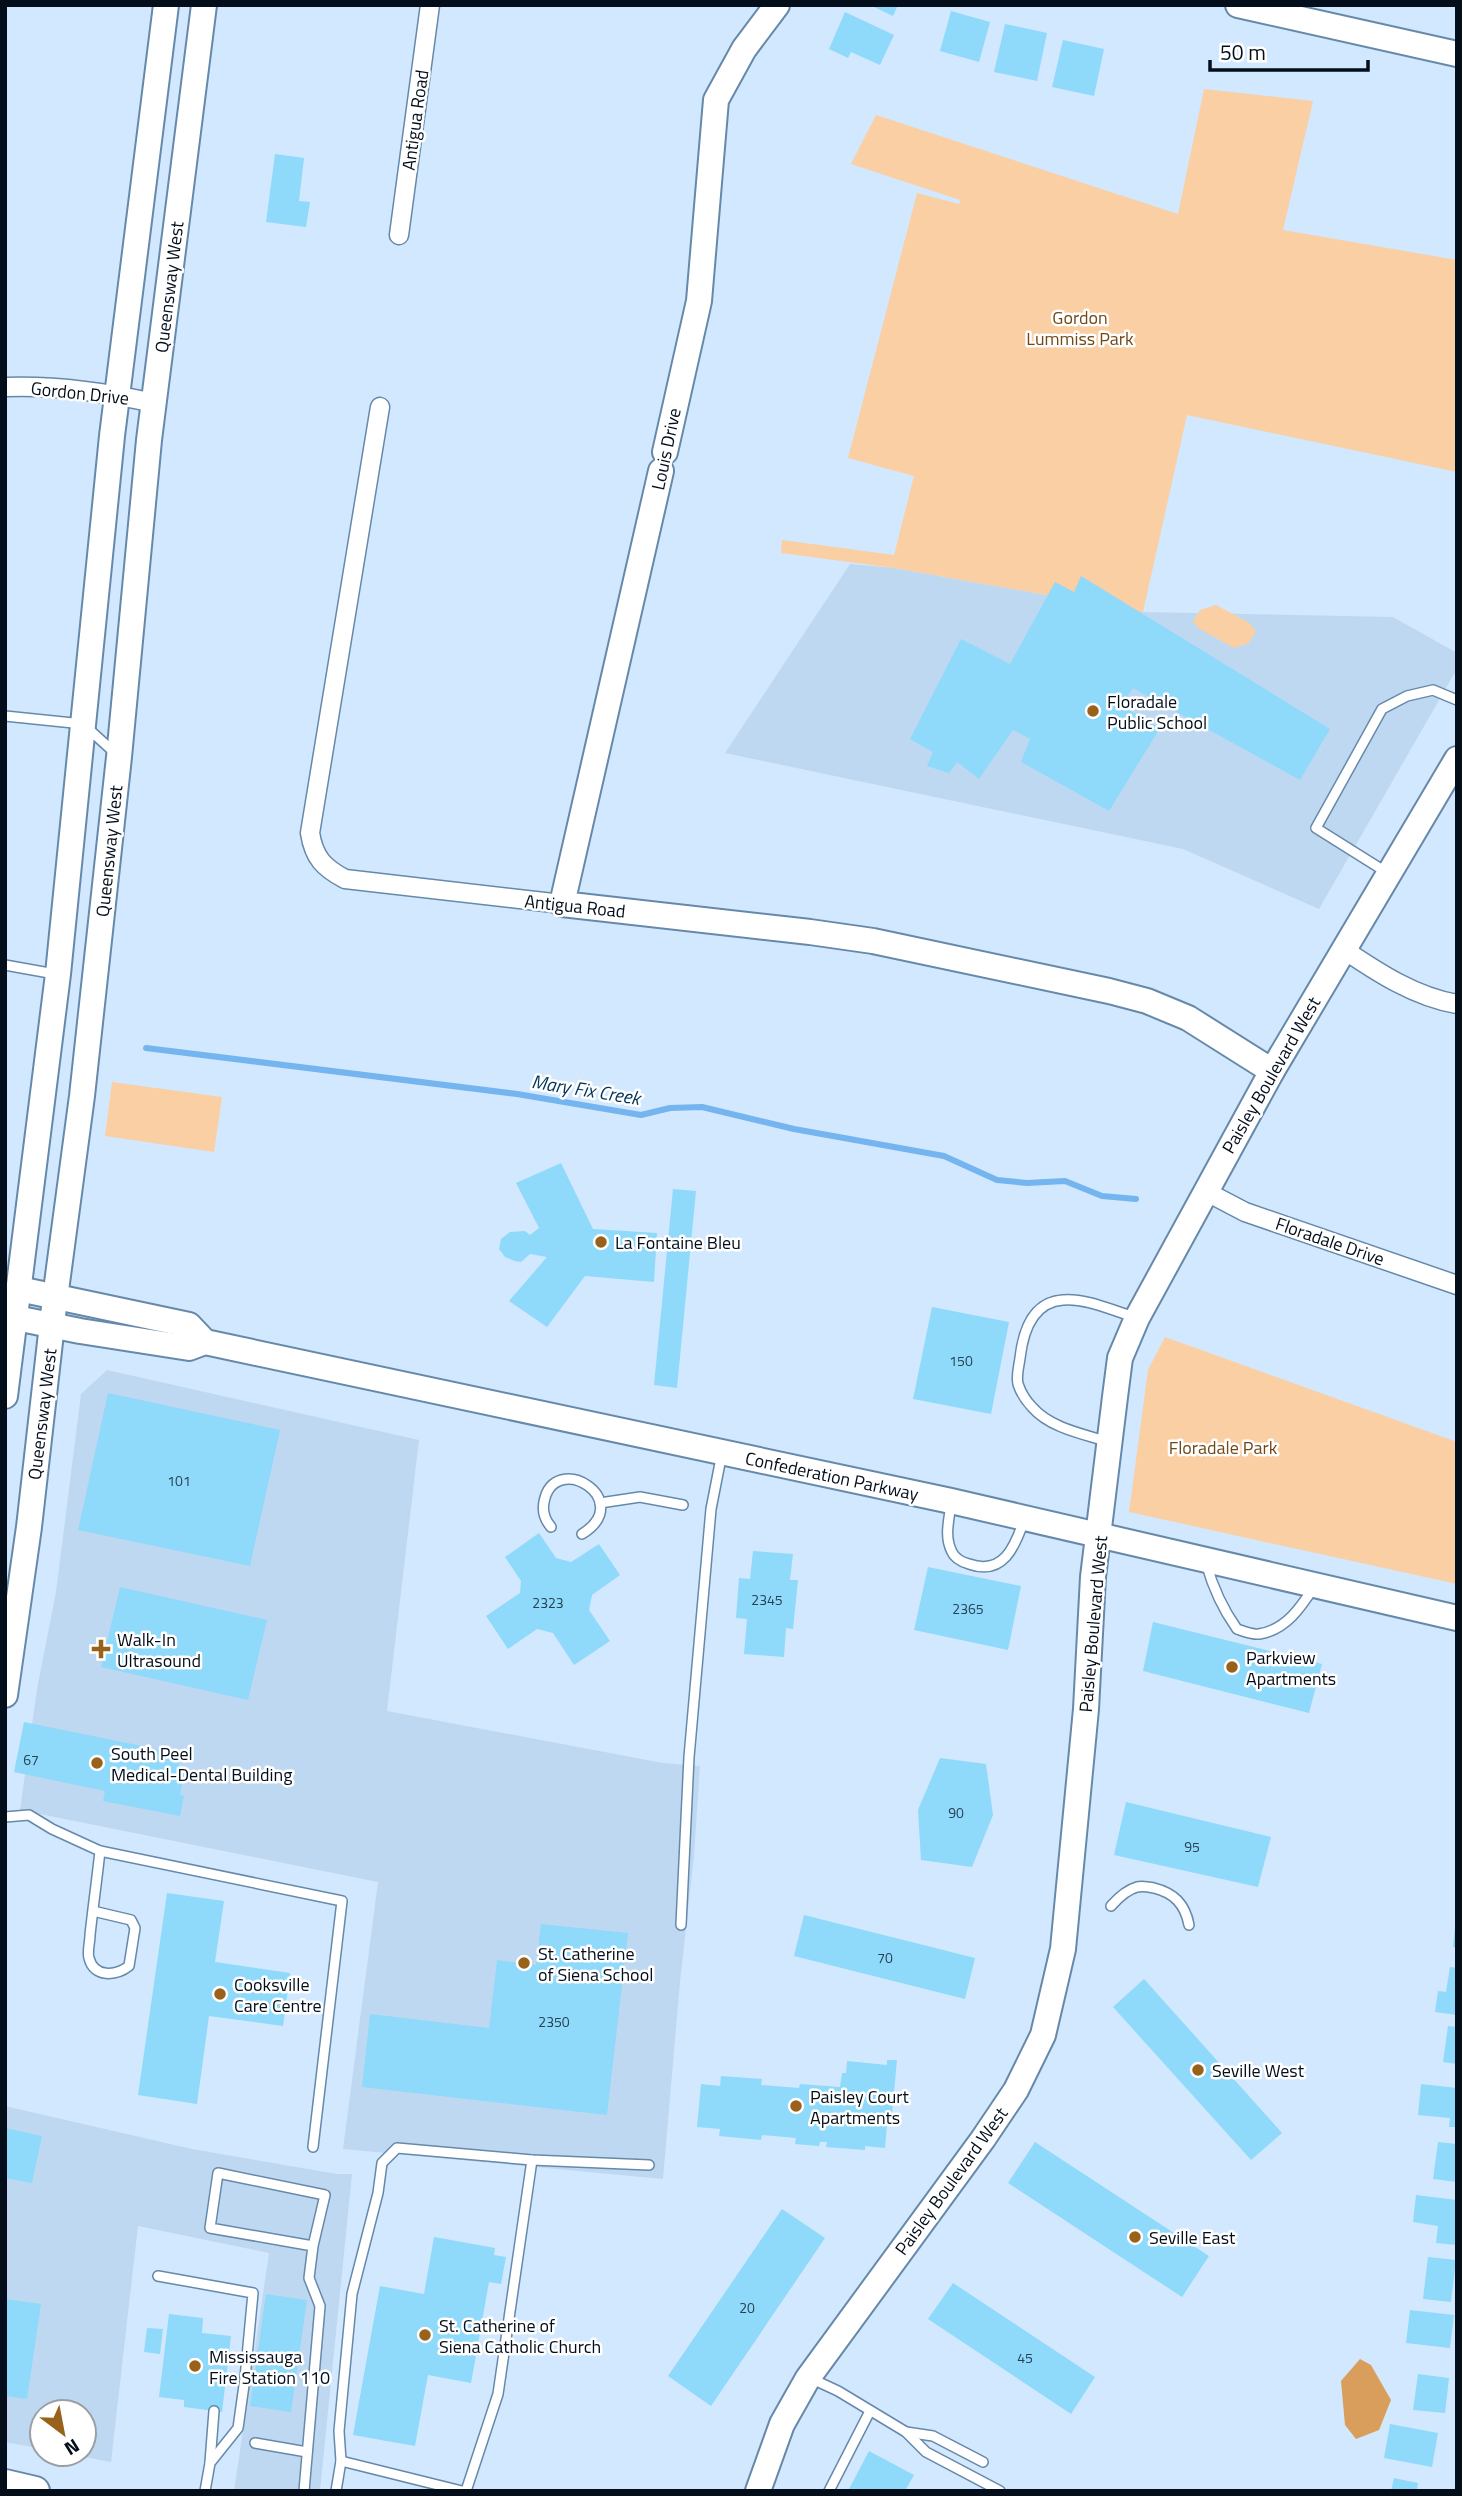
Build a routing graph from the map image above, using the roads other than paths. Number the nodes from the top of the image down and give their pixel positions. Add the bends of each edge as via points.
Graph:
1 (166, 5) edge
2 (204, 5) edge
3 (430, 5) edge
4 (777, 5) edge
5 (1238, 5) edge
6 (1457, 54) edge
7 (399, 235) dead end
8 (5, 387) edge
9 (117, 395) junction
10 (154, 402) junction
11 (380, 407) dead end
12 (1457, 700) edge
13 (5, 716) edge
14 (83, 724) junction
15 (119, 757) junction
16 (1457, 759) edge
17 (1388, 873) junction
18 (562, 904) junction
19 (1343, 949) junction
20 (5, 965) edge
21 (58, 974) junction
22 (1457, 1004) edge
23 (1272, 1071) junction
24 (1205, 1192) junction
25 (1457, 1285) edge
26 (12, 1288) edge
27 (55, 1298) junction
28 (11, 1317) edge
29 (1137, 1318) junction
30 (53, 1325) junction
31 (205, 1342) junction
32 (5, 1396) edge
33 (1110, 1442) junction
34 (722, 1453) junction
35 (951, 1501) junction
36 (600, 1503) junction
37 (683, 1505) dead end
38 (1025, 1518) junction
39 (551, 1527) dead end
40 (582, 1534) dead end
41 (1099, 1536) junction
42 (1205, 1561) junction
43 (1315, 1585) junction
44 (1457, 1618) edge
45 (5, 1695) edge
46 (5, 1817) edge
47 (100, 1852) junction
48 (1111, 1906) dead end
49 (93, 1910) junction
50 (681, 1925) dead end
51 (1189, 1925) dead end
52 (313, 2147) dead end
53 (532, 2160) junction
54 (649, 2165) dead end
55 (313, 2246) junction
56 (158, 2276) dead end
57 (808, 2378) junction
58 (870, 2411) junction
59 (214, 2412) dead end
60 (906, 2432) junction
61 (255, 2443) dead end
62 (307, 2452) junction
63 (341, 2462) junction
64 (982, 2462) dead end
65 (210, 2463) junction
66 (205, 2491) edge
67 (303, 2491) edge
68 (336, 2491) edge
69 (464, 2491) edge
70 (758, 2491) edge
71 (829, 2491) edge
72 (1000, 2491) edge

1 - 9 street
2 - 10 street, Queensway West
3 - 7 street, Antigua Road
4 - 18 street, Louis Drive via 744,49 716,100 699,301
5 - 6 street
8 - 9 street, Gordon Drive via 57,387
9 - 10 street, Gordon Drive
9 - 14 street
10 - 15 street, Queensway West
11 - 18 street, Antigua Road via 310,834 313,850 329,870 345,879
12 - 17 lane via 1433,690 1382,709 1317,828
13 - 14 lane
14 - 15 lane
14 - 21 street
15 - 27 street, Queensway West
16 - 17 street, Paisley Boulevard West
17 - 19 street, Paisley Boulevard West
18 - 23 street, Antigua Road via 873,941 1109,991 1188,1018
19 - 22 street via 1373,970 1436,1000
19 - 23 street, Paisley Boulevard West
20 - 21 lane
21 - 26 street
23 - 24 street, Paisley Boulevard West
24 - 25 street, Floradale Drive via 1245,1212
24 - 29 street, Paisley Boulevard West
26 - 27 street, Confederation Parkway
26 - 28 street
27 - 30 street, Queensway West
27 - 31 street, Confederation Parkway via 189,1325
28 - 30 street, Confederation Parkway
28 - 32 street
29 - 33 street, Paisley Boulevard West via 1120,1358
29 - 33 lane via 1062,1300 1046,1303 1023,1336 1017,1381 1032,1408 1060,1426
30 - 31 street, Confederation Parkway via 189,1348
30 - 45 street, Queensway West
31 - 34 street, Confederation Parkway
33 - 41 street, Paisley Boulevard West
34 - 35 street, Confederation Parkway
34 - 50 lane via 711,1509 689,1757
35 - 38 street, Confederation Parkway
35 - 38 lane via 947,1533 952,1553 972,1566 992,1567 1011,1553
36 - 37 lane via 640,1497
36 - 39 lane via 584,1482 557,1483 543,1506
36 - 40 lane via 596,1522
38 - 41 street, Confederation Parkway
41 - 42 street, Confederation Parkway
41 - 57 street, Paisley Boulevard West via 1063,1949 1043,2035 1016,2090 984,2139
42 - 43 street, Confederation Parkway
42 - 43 lane via 1231,1621 1237,1629 1258,1634 1282,1625
43 - 44 street, Confederation Parkway
46 - 47 lane via 29,1815
47 - 49 lane
47 - 52 lane via 342,1901
48 - 51 lane via 1139,1886 1151,1887 1170,1893 1181,1903
49 - 49 lane via 88,1957 106,1975 119,1973 129,1966 135,1928 131,1920
53 - 54 lane
53 - 63 lane via 397,2148 382,2163 352,2294 339,2431
53 - 69 lane via 498,2394
55 - 55 lane via 325,2194 218,2173 210,2228
55 - 62 lane via 309,2278 320,2306
56 - 65 lane via 253,2293 238,2428
57 - 58 lane
57 - 70 street, Paisley Boulevard West via 782,2424
58 - 60 lane
58 - 71 lane
59 - 65 lane
60 - 64 lane via 933,2436
60 - 72 lane via 926,2452
61 - 62 lane
62 - 67 lane
63 - 68 lane
63 - 69 lane
65 - 66 lane

